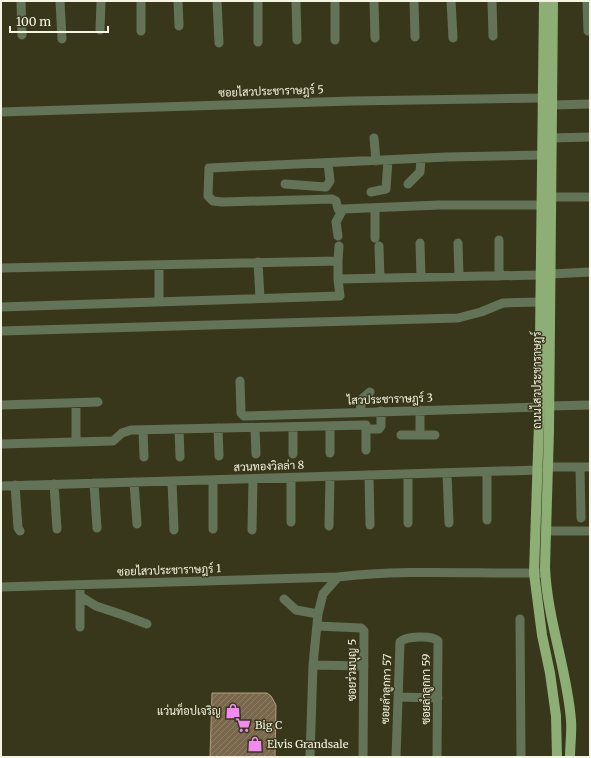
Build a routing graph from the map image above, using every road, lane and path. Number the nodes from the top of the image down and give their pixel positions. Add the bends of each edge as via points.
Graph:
1 (21, 1) edge
2 (60, 1) edge
3 (101, 1) edge
4 (141, 1) edge
5 (178, 1) edge
6 (217, 1) edge
7 (258, 1) edge
8 (296, 1) edge
9 (335, 1) edge
10 (374, 1) edge
11 (414, 1) edge
12 (452, 1) edge
13 (492, 1) edge
14 (544, 1) edge
15 (553, 1) edge
16 (587, 1) edge
17 (179, 26) dead end
18 (100, 30) dead end
19 (141, 31) dead end
20 (588, 31) dead end
21 (22, 34) dead end
22 (493, 36) dead end
23 (415, 37) dead end
24 (376, 38) dead end
25 (453, 38) dead end
26 (62, 39) dead end
27 (297, 40) dead end
28 (336, 40) dead end
29 (258, 42) dead end
30 (219, 43) dead end
31 (548, 68) junction
32 (543, 98) junction
33 (590, 104) edge
34 (552, 105) junction
35 (1, 112) edge
36 (590, 137) edge
37 (374, 138) dead end
38 (551, 138) junction
39 (542, 155) junction
40 (420, 159) junction
41 (388, 160) junction
42 (376, 161) junction
43 (328, 163) junction
44 (285, 184) dead end
45 (408, 184) dead end
46 (371, 192) dead end
47 (551, 197) junction
48 (590, 197) edge
49 (542, 205) junction
50 (376, 208) junction
51 (343, 209) junction
52 (338, 236) dead end
53 (499, 240) dead end
54 (420, 243) dead end
55 (458, 243) dead end
56 (339, 246) dead end
57 (338, 261) junction
58 (258, 262) junction
59 (159, 266) junction
60 (1, 268) edge
61 (590, 272) edge
62 (546, 274) junction
63 (459, 276) junction
64 (499, 276) junction
65 (421, 277) junction
66 (380, 278) junction
67 (338, 279) junction
68 (260, 298) junction
69 (160, 301) junction
70 (540, 302) junction
71 (1, 307) edge
72 (1, 331) edge
73 (240, 381) dead end
74 (370, 392) dead end
75 (98, 402) dead end
76 (76, 404) junction
77 (1, 405) edge
78 (544, 406) junction
79 (590, 406) edge
80 (420, 410) junction
81 (360, 411) junction
82 (381, 411) junction
83 (330, 426) junction
84 (293, 427) junction
85 (218, 428) junction
86 (255, 428) junction
87 (179, 429) junction
88 (366, 429) junction
89 (143, 430) junction
90 (401, 435) dead end
91 (420, 435) junction
92 (435, 435) dead end
93 (76, 442) junction
94 (1, 444) edge
95 (366, 450) dead end
96 (330, 453) dead end
97 (256, 454) dead end
98 (293, 454) dead end
99 (219, 456) dead end
100 (144, 457) dead end
101 (180, 457) dead end
102 (590, 467) edge
103 (580, 468) junction
104 (543, 469) junction
105 (487, 472) junction
106 (448, 473) junction
107 (408, 474) junction
108 (369, 475) junction
109 (330, 477) junction
110 (290, 478) junction
111 (253, 479) junction
112 (213, 480) junction
113 (172, 481) junction
114 (134, 482) junction
115 (94, 483) junction
116 (54, 484) junction
117 (1, 486) edge
118 (15, 486) junction
119 (581, 518) dead end
120 (487, 520) dead end
121 (290, 522) dead end
122 (408, 523) dead end
123 (448, 523) dead end
124 (137, 524) dead end
125 (370, 525) dead end
126 (329, 526) dead end
127 (96, 528) dead end
128 (57, 529) dead end
129 (213, 529) dead end
130 (174, 530) dead end
131 (252, 530) dead end
132 (590, 530) edge
133 (20, 531) dead end
134 (547, 531) junction
135 (535, 543) junction
136 (546, 543) junction
137 (545, 570) junction
138 (534, 571) junction
139 (338, 577) junction
140 (80, 585) junction
141 (1, 587) edge
142 (80, 596) junction
143 (284, 599) dead end
144 (318, 614) junction
145 (520, 619) dead end
146 (147, 624) dead end
147 (317, 626) junction
148 (80, 627) dead end
149 (419, 638) joint
150 (313, 665) junction
151 (364, 666) junction
152 (398, 697) junction
153 (438, 698) junction
154 (310, 757) edge
155 (362, 757) edge
156 (396, 757) edge
157 (437, 757) edge
158 (521, 757) edge
159 (557, 757) edge
160 (570, 757) edge

1 - 21 street
2 - 26 street
3 - 18 street
4 - 19 street
5 - 17 street
6 - 30 street
7 - 29 street
8 - 27 street
9 - 28 street
10 - 24 street
11 - 23 street
12 - 25 street
13 - 22 street
14 - 31 main road, ถนนไสวประชาราษฎร์
15 - 31 main road, ถนนไสวประชาราษฎร์
16 - 20 street
31 - 32 main road, ถนนไสวประชาราษฎร์
31 - 34 main road, ถนนไสวประชาราษฎร์
32 - 35 street, ซอยไสวประชาราษฎร์ 5 via 344,101
32 - 39 main road, ถนนไสวประชาราษฎร์
33 - 34 street
34 - 38 main road, ถนนไสวประชาราษฎร์
36 - 38 street
37 - 42 street
38 - 47 main road, ถนนไสวประชาราษฎร์
39 - 40 street
39 - 49 main road, ถนนไสวประชาราษฎร์
40 - 41 street
40 - 45 street via 420,172
41 - 42 street
41 - 46 street via 386,189
42 - 43 street
43 - 44 street via 330,181 326,187
43 - 51 street via 209,168 208,196 212,201 222,202 332,199 338,208
47 - 48 street
47 - 62 main road, ถนนไสวประชาราษฎร์
49 - 50 street
49 - 62 main road, ถนนไสวประชาราษฎร์
50 - 51 street
50 - 66 street
51 - 52 street via 336,222
53 - 64 street
54 - 65 street
55 - 63 street
56 - 57 street
57 - 58 street
57 - 67 street
58 - 59 street
58 - 68 street
59 - 60 street
59 - 69 street
61 - 62 street
62 - 64 street
62 - 70 main road, ถนนไสวประชาราษฎร์
62 - 78 main road, ถนนไสวประชาราษฎร์
63 - 64 street
63 - 65 street
65 - 66 street
66 - 67 street
67 - 68 street via 340,296
68 - 69 street
69 - 71 street
70 - 72 street via 503,303 458,318
70 - 78 main road, ถนนไสวประชาราษฎร์
73 - 81 street, ไสวประชาราษฎร์ 3 via 241,415
74 - 81 street via 362,398
75 - 76 street
76 - 77 street
76 - 93 street
78 - 79 street, ไสวประชาราษฎร์ 3
78 - 80 street, ไสวประชาราษฎร์ 3
78 - 104 main road, ถนนไสวประชาราษฎร์
80 - 82 street, ไสวประชาราษฎร์ 3
80 - 91 street
81 - 82 street, ไสวประชาราษฎร์ 3
82 - 88 street via 379,429
83 - 84 street
83 - 88 street via 366,425
83 - 96 street
84 - 86 street
84 - 98 street
85 - 86 street
85 - 87 street
85 - 99 street
86 - 97 street
87 - 89 street
87 - 101 street
88 - 95 street
89 - 93 street via 127,431 113,441
89 - 100 street
90 - 91 street
91 - 92 street
93 - 94 street
102 - 103 street, สวนทองวิลล่า 8
103 - 104 street, สวนทองวิลล่า 8
103 - 119 street
104 - 105 street, สวนทองวิลล่า 8
104 - 134 main road, ถนนไสวประชาราษฎร์
104 - 135 main road, ถนนไสวประชาราษฎร์
105 - 106 street, สวนทองวิลล่า 8
105 - 120 street
106 - 107 street, สวนทองวิลล่า 8
106 - 123 street
107 - 108 street, สวนทองวิลล่า 8
107 - 122 street
108 - 109 street, สวนทองวิลล่า 8
108 - 125 street
109 - 110 street, สวนทองวิลล่า 8
109 - 126 street
110 - 111 street, สวนทองวิลล่า 8
110 - 121 street
111 - 112 street, สวนทองวิลล่า 8
111 - 131 street
112 - 113 street, สวนทองวิลล่า 8
112 - 129 street
113 - 114 street, สวนทองวิลล่า 8
113 - 130 street
114 - 115 street, สวนทองวิลล่า 8
114 - 124 street
115 - 116 street, สวนทองวิลล่า 8
115 - 127 street
116 - 118 street, สวนทองวิลล่า 8
116 - 128 street
117 - 118 street, สวนทองวิลล่า 8
118 - 133 street
132 - 134 street
134 - 136 main road, ถนนไสวประชาราษฎร์
135 - 136 main road
135 - 138 main road, ถนนไสวประชาราษฎร์
136 - 137 main road, ถนนไสวประชาราษฎร์
137 - 138 street, ซอยไสวประชาราษฎร์ 1
137 - 160 main road, ถนนไสวประชาราษฎร์ via 571,721
138 - 139 street, ซอยไสวประชาราษฎร์ 1 via 516,569 510,572
138 - 159 main road, ถนนไสวประชาราษฎร์ via 556,716
139 - 140 street, ซอยไสวประชาราษฎร์ 1
139 - 144 street via 323,594
140 - 141 street, ซอยไสวประชาราษฎร์ 1
140 - 142 street
142 - 146 street via 96,606
142 - 148 street
143 - 144 street via 296,610
144 - 147 street
145 - 158 street
147 - 150 street
147 - 151 street, ซอยร่วมบุญ 5 via 363,629
149 - 152 street, ซอยลำลูกกา 57 via 400,642
149 - 153 street, ซอยลำลูกกา 59 via 433,638 438,641
150 - 151 street
150 - 154 street
151 - 155 street, ซอยร่วมบุญ 5
152 - 153 street
152 - 156 street, ซอยลำลูกกา 57
153 - 157 street, ซอยลำลูกกา 59

